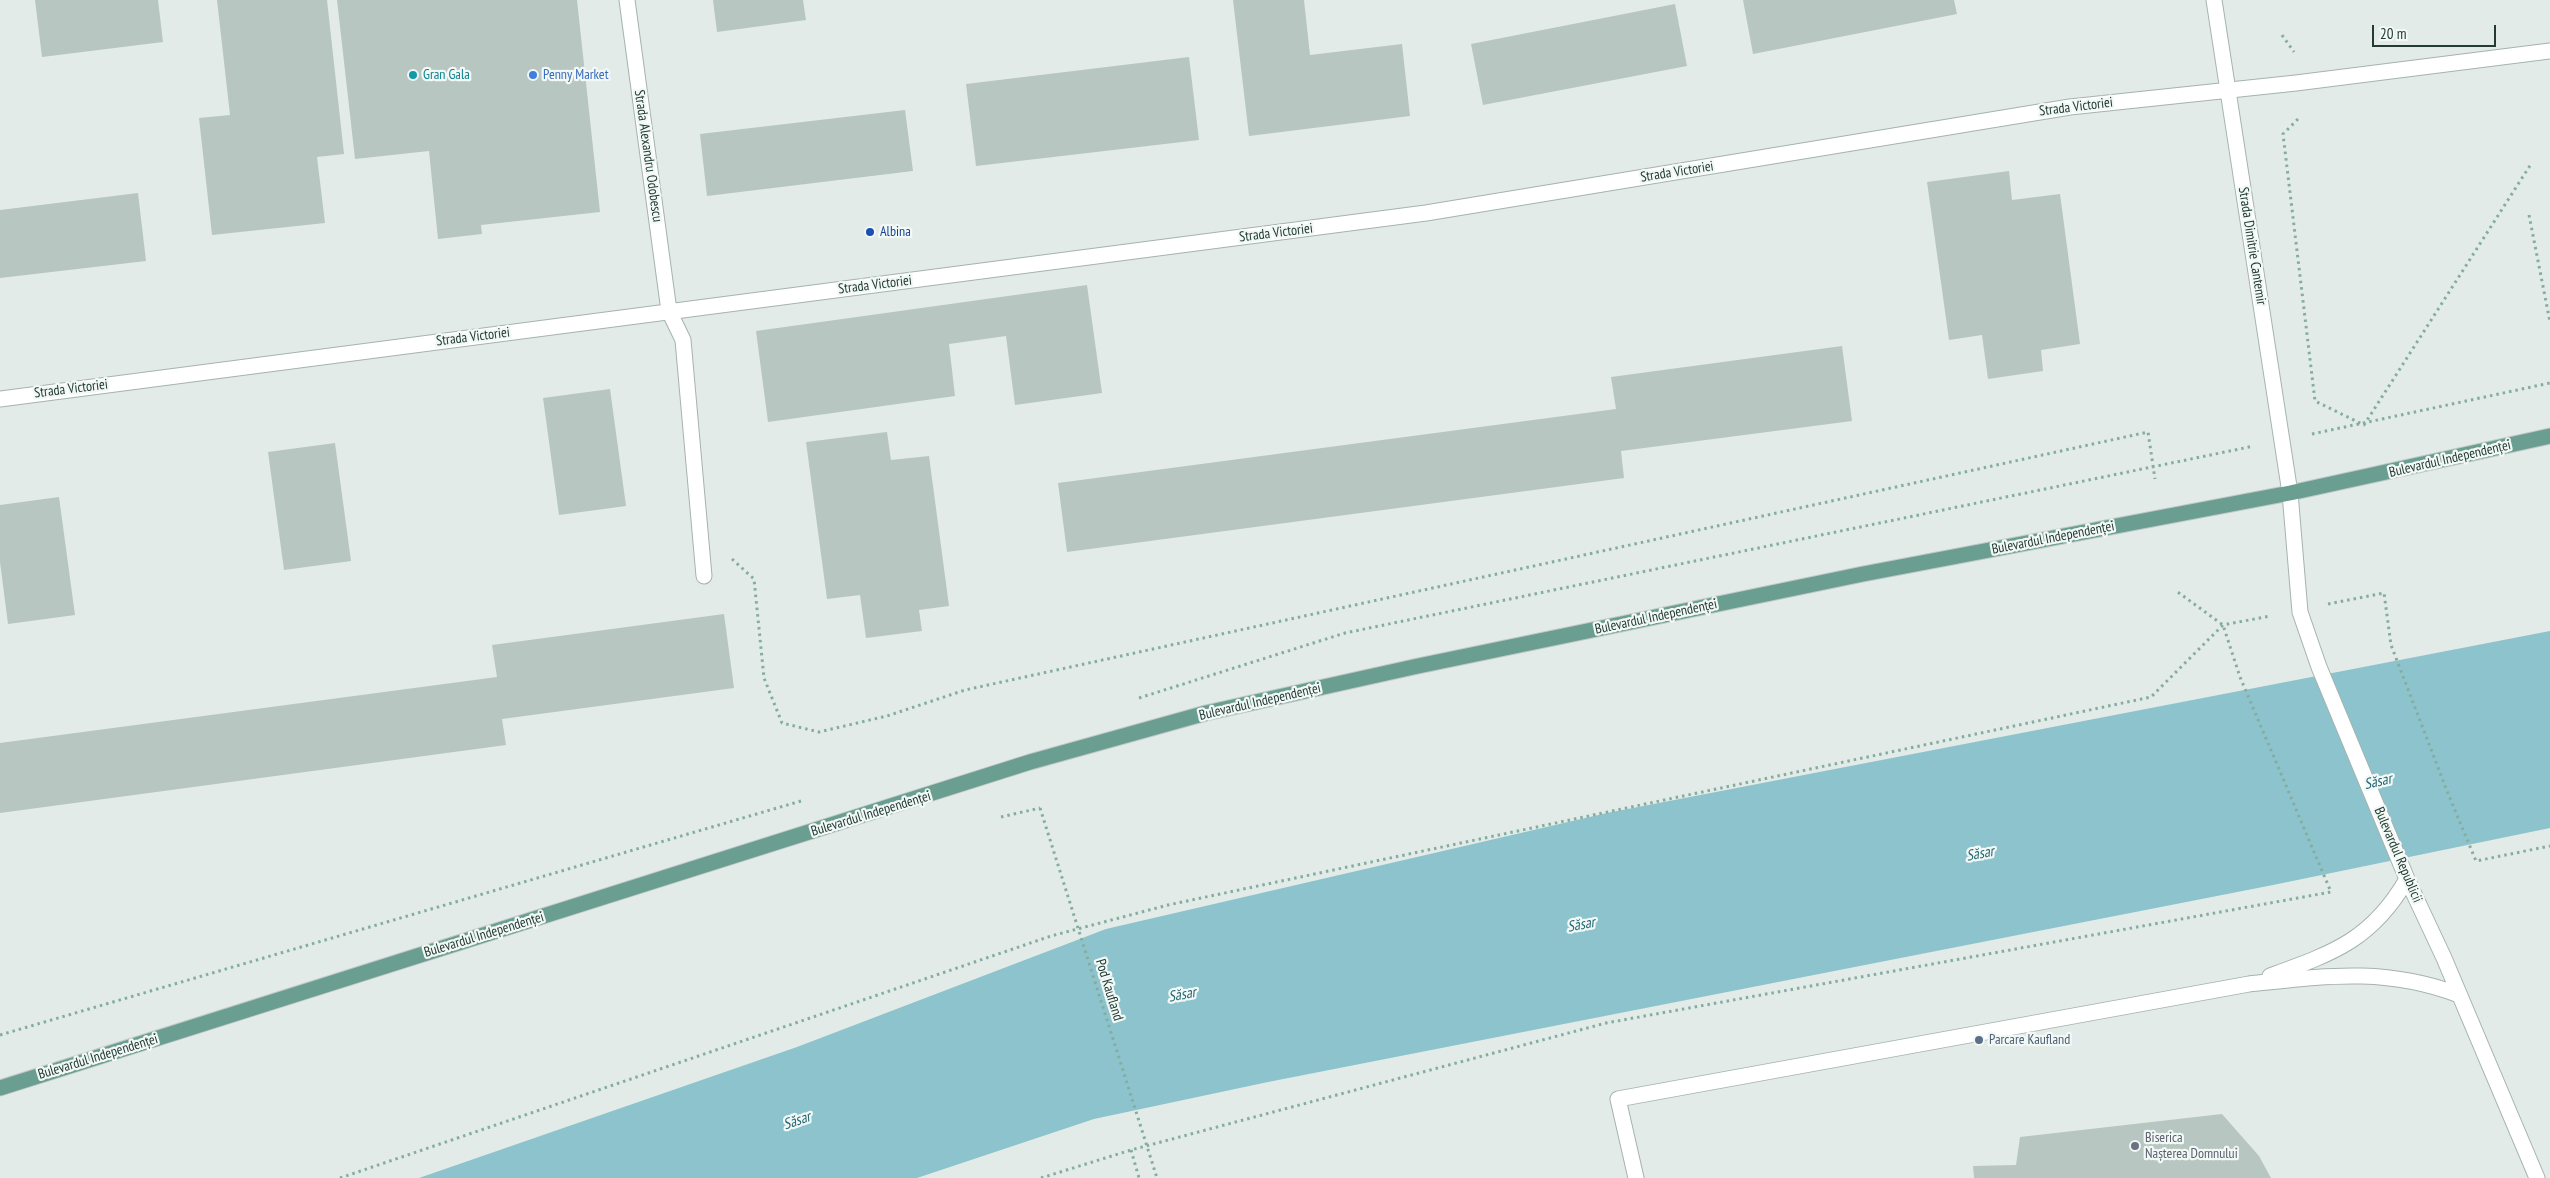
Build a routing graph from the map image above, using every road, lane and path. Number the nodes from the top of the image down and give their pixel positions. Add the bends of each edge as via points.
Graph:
1 (627, 0) edge
2 (2214, 0) edge
3 (2282, 35) dead end
4 (2550, 51) edge
5 (2294, 52) dead end
6 (2226, 90) junction
7 (2298, 119) dead end
8 (2531, 164) dead end
9 (2528, 214) dead end
10 (669, 311) junction
11 (2550, 322) edge
12 (0, 399) edge
13 (2550, 436) edge
14 (2155, 479) dead end
15 (2290, 493) junction
16 (699, 527) junction
17 (704, 576) dead end
18 (2175, 590) dead end
19 (2384, 593) dead end
20 (2223, 625) junction
21 (1001, 817) dead end
22 (2550, 846) edge
23 (2407, 878) junction
24 (2249, 984) junction
25 (2460, 995) junction
26 (0, 1088) edge
27 (1131, 1150) junction
28 (340, 1178) edge
29 (1041, 1178) edge
30 (1140, 1178) edge
31 (1156, 1178) edge
32 (1636, 1178) edge
33 (2537, 1178) edge

1 - 10 street, Strada Alexandru Odobescu
2 - 6 street, Strada Dimitrie Cantemir
3 - 5 path
4 - 6 street, Strada Victoriei
6 - 10 street, Strada Victoriei via 2070,107 1426,213
6 - 15 street, Strada Dimitrie Cantemir
7 - 8 path via 2283,134 2315,401 2364,425
9 - 11 path
10 - 12 street, Strada Victoriei
10 - 16 street, Strada Alexandru Odobescu via 683,340
13 - 15 main road, Bulevardul Independenței
14 - 16 path via 2148,432 965,690 887,716 819,732 782,723 764,678 754,579
15 - 23 street, Bulevardul Republicii via 2300,612 2319,667
15 - 26 main road, Bulevardul Independenței via 1863,574 1206,713 1030,762
16 - 17 street, Strada Alexandru Odobescu
18 - 20 path
19 - 22 path via 2391,645 2476,861
20 - 27 path via 2240,677 2331,892 1606,1023
20 - 28 path via 2151,697 1168,905 1051,936
21 - 31 path, Pod Kaufland, bridge via 1040,808
23 - 24 street via 2393,903 2369,928 2333,953
23 - 25 street, Bulevardul Republicii
24 - 25 street via 2338,975 2372,976 2428,984
24 - 32 street via 1618,1099
25 - 33 street, Bulevardul Republicii
27 - 29 path
27 - 30 path

